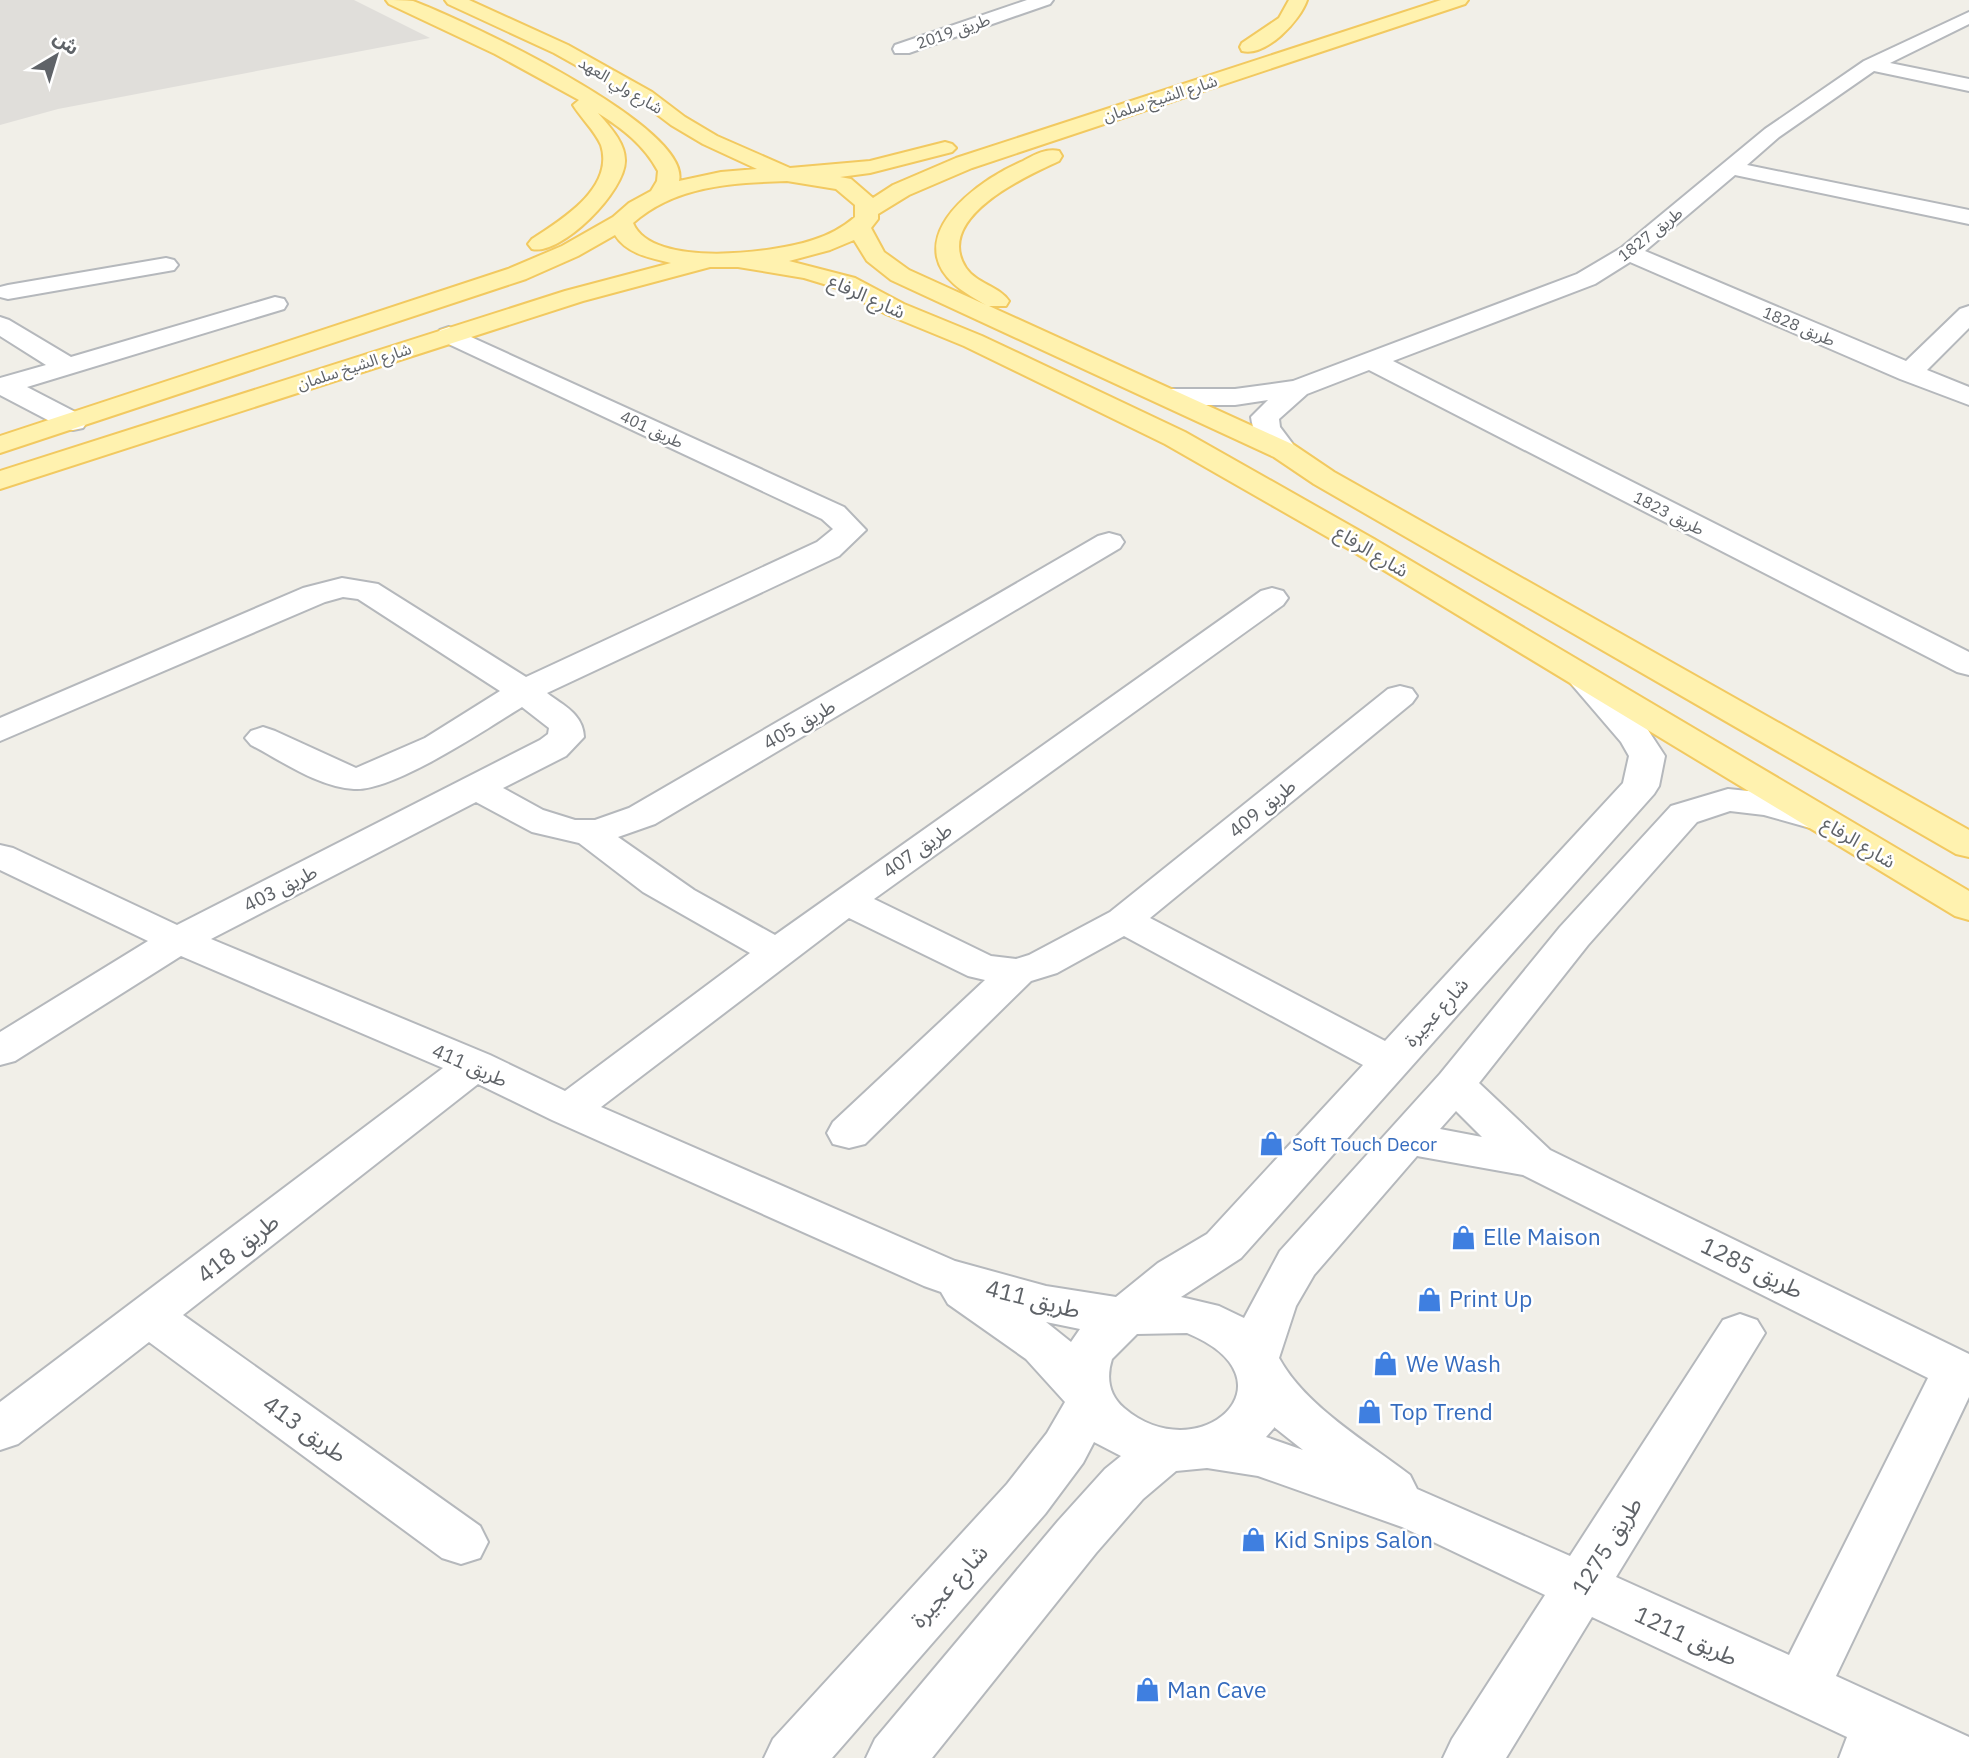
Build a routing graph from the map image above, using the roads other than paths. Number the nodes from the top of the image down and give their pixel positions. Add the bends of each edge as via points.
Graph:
1 (395, 0) edge
2 (454, 0) edge
3 (1044, 0) edge
4 (1298, 0) edge
5 (1459, 0) edge
6 (1969, 17) edge
7 (1303, 30) dead end
8 (902, 49) dead end
9 (1871, 65) junction
10 (1218, 80) junction
11 (1969, 85) edge
12 (573, 88) junction
13 (996, 132) dead end
14 (965, 139) dead end
15 (710, 140) junction
16 (1731, 168) junction
17 (793, 175) junction
18 (659, 195) junction
19 (1969, 217) edge
20 (864, 220) junction
21 (621, 222) junction
22 (1629, 253) junction
23 (710, 260) junction
24 (744, 261) junction
25 (166, 265) dead end
26 (3, 297) edge
27 (275, 304) dead end
28 (540, 307) junction
29 (895, 309) junction
30 (403, 313) junction
31 (1969, 314) edge
32 (0, 325) edge
33 (449, 335) junction
34 (1057, 346) junction
35 (1370, 360) junction
36 (68, 367) junction
37 (1909, 373) junction
38 (2, 386) edge
39 (1298, 388) junction
40 (1170, 397) junction
41 (1969, 397) edge
42 (73, 422) junction
43 (0, 445) edge
44 (1284, 451) junction
45 (0, 480) edge
46 (1109, 542) dead end
47 (1272, 598) dead end
48 (1963, 657) edge
49 (1584, 679) junction
50 (524, 691) junction
51 (1400, 696) dead end
52 (0, 731) edge
53 (263, 738) dead end
54 (478, 787) junction
55 (1821, 820) junction
56 (589, 832) junction
57 (1969, 846) edge
58 (0, 856) edge
59 (846, 901) junction
60 (1969, 908) edge
61 (1124, 920) junction
62 (178, 940) junction
63 (778, 952) junction
64 (1017, 972) junction
65 (0, 1051) edge
66 (1391, 1062) junction
67 (475, 1065) junction
68 (1455, 1084) junction
69 (568, 1110) junction
70 (849, 1133) dead end
71 (1407, 1139) junction
72 (1534, 1161) junction
73 (941, 1274) junction
74 (149, 1316) junction
75 (1126, 1316) junction
76 (1740, 1333) dead end
77 (1259, 1368) junction
78 (1963, 1373) edge
79 (1087, 1395) junction
80 (0, 1430) edge
81 (1187, 1449) junction
82 (1421, 1512) junction
83 (461, 1542) dead end
84 (1580, 1588) junction
85 (1801, 1689) junction
86 (1875, 1741) edge
87 (794, 1758) edge
88 (896, 1758) edge
89 (1473, 1758) edge
90 (1953, 1758) edge

1 - 12 main road, شارع ولي العهد via 536,65
2 - 15 main road, شارع ولي العهد via 571,54
3 - 8 street, طريق 2019
4 - 7 main road via 1286,22 1243,49
5 - 10 main road, شارع الشيخ سلمان
6 - 9 street, طريق 1827
9 - 11 street
9 - 16 street, طريق 1827 via 1772,133
10 - 20 main road, شارع الشيخ سلمان via 941,171 901,190
10 - 34 main road via 1006,177 981,195 950,234 950,260 957,273
12 - 18 main road, شارع ولي العهد via 652,144 669,170 669,180
12 - 30 main road via 610,144 615,164 611,179 594,201 556,234
13 - 17 main road via 891,163
14 - 15 main road via 862,159 817,160 750,152
15 - 17 main road, شارع ولي العهد
16 - 19 street
16 - 22 street, طريق 1827
17 - 18 main road, شارع الشيخ سلمان via 710,181
17 - 20 main road, شارع الرفاع via 843,184 866,203
18 - 21 main road, شارع الشيخ سلمان
20 - 24 main road, شارع الشيخ سلمان via 811,247
20 - 34 main road, شارع الرفاع via 875,256 900,275
21 - 23 main road via 627,236 648,249
21 - 30 main road, شارع الشيخ سلمان via 517,274
22 - 35 street, طريق 1827 via 1586,279
22 - 37 street, طريق 1828
23 - 24 main road
23 - 28 main road, شارع الشيخ سلمان
24 - 29 main road, شارع الرفاع via 829,277
25 - 26 street
27 - 36 street
28 - 29 main road via 650,287 741,281 815,290
28 - 33 main road, شارع الشيخ سلمان
29 - 49 main road, شارع الرفاع via 973,341 1175,438
30 - 42 main road, شارع الشيخ سلمان
31 - 37 street
32 - 36 street
33 - 45 main road, شارع الشيخ سلمان
33 - 50 street, طريق 401 via 833,513 851,530 828,548
34 - 40 main road, شارع الرفاع
35 - 39 street, طريق 1827
35 - 48 street, طريق 1823
36 - 38 street
37 - 41 street, طريق 1828
38 - 42 street
39 - 40 street, طريق 1827 via 1235,397
39 - 44 street, طريق 1827 via 1265,417 1266,428
40 - 44 main road, شارع الرفاع
42 - 43 main road, شارع الشيخ سلمان
44 - 57 main road, شارع الرفاع
46 - 56 street, طريق 405 via 642,816
47 - 59 street, طريق 407
49 - 55 main road, شارع الرفاع
49 - 66 street, شارع عجيرة via 1636,737 1647,756 1642,786
50 - 52 street via 367,591 342,587
50 - 53 street via 437,745 356,779 335,774
50 - 54 street, طريق 403 via 566,725 566,737
51 - 61 street, طريق 409
54 - 56 street, طريق 405 via 507,808 562,828
54 - 62 street, طريق 403
55 - 60 main road, شارع الرفاع
55 - 68 street via 1768,804 1728,800 1684,814 1574,936
56 - 63 street via 662,889
58 - 62 street, طريق 411
59 - 63 street, طريق 407
59 - 64 street, طريق 409 via 982,967
61 - 64 street, طريق 409 via 1043,964
61 - 66 street
62 - 65 street, طريق 403
62 - 67 street, طريق 411
63 - 69 street, طريق 407
64 - 70 street
66 - 75 street, شارع عجيرة via 1224,1245 1175,1275
67 - 69 street, طريق 411
67 - 74 street, طريق 418
68 - 71 street
68 - 72 street, طريق 1285
69 - 73 street, طريق 411
71 - 72 street, طريق 1285
71 - 77 street via 1297,1263 1272,1306
72 - 78 street, طريق 1285
73 - 75 street, طريق 411 via 1090,1314
73 - 79 street, طريق 411 via 1044,1346
74 - 80 street, طريق 418
74 - 83 street, طريق 413
75 - 77 street via 1189,1315 1216,1324 1239,1339
75 - 79 street via 1094,1345 1084,1365
76 - 84 street, طريق 1275
77 - 81 street via 1264,1393 1252,1421 1240,1432
77 - 82 street, طريق 1211 via 1292,1412
78 - 85 street
79 - 81 street via 1107,1425 1133,1442
79 - 87 street, شارع عجيرة via 1065,1448 1026,1499
81 - 82 street, طريق 1211 via 1260,1456
81 - 88 street via 1124,1484
82 - 84 street, طريق 1211
84 - 85 street, طريق 1211
84 - 89 street, طريق 1275
85 - 86 street, طريق 1211
86 - 90 street, طريق 1211

